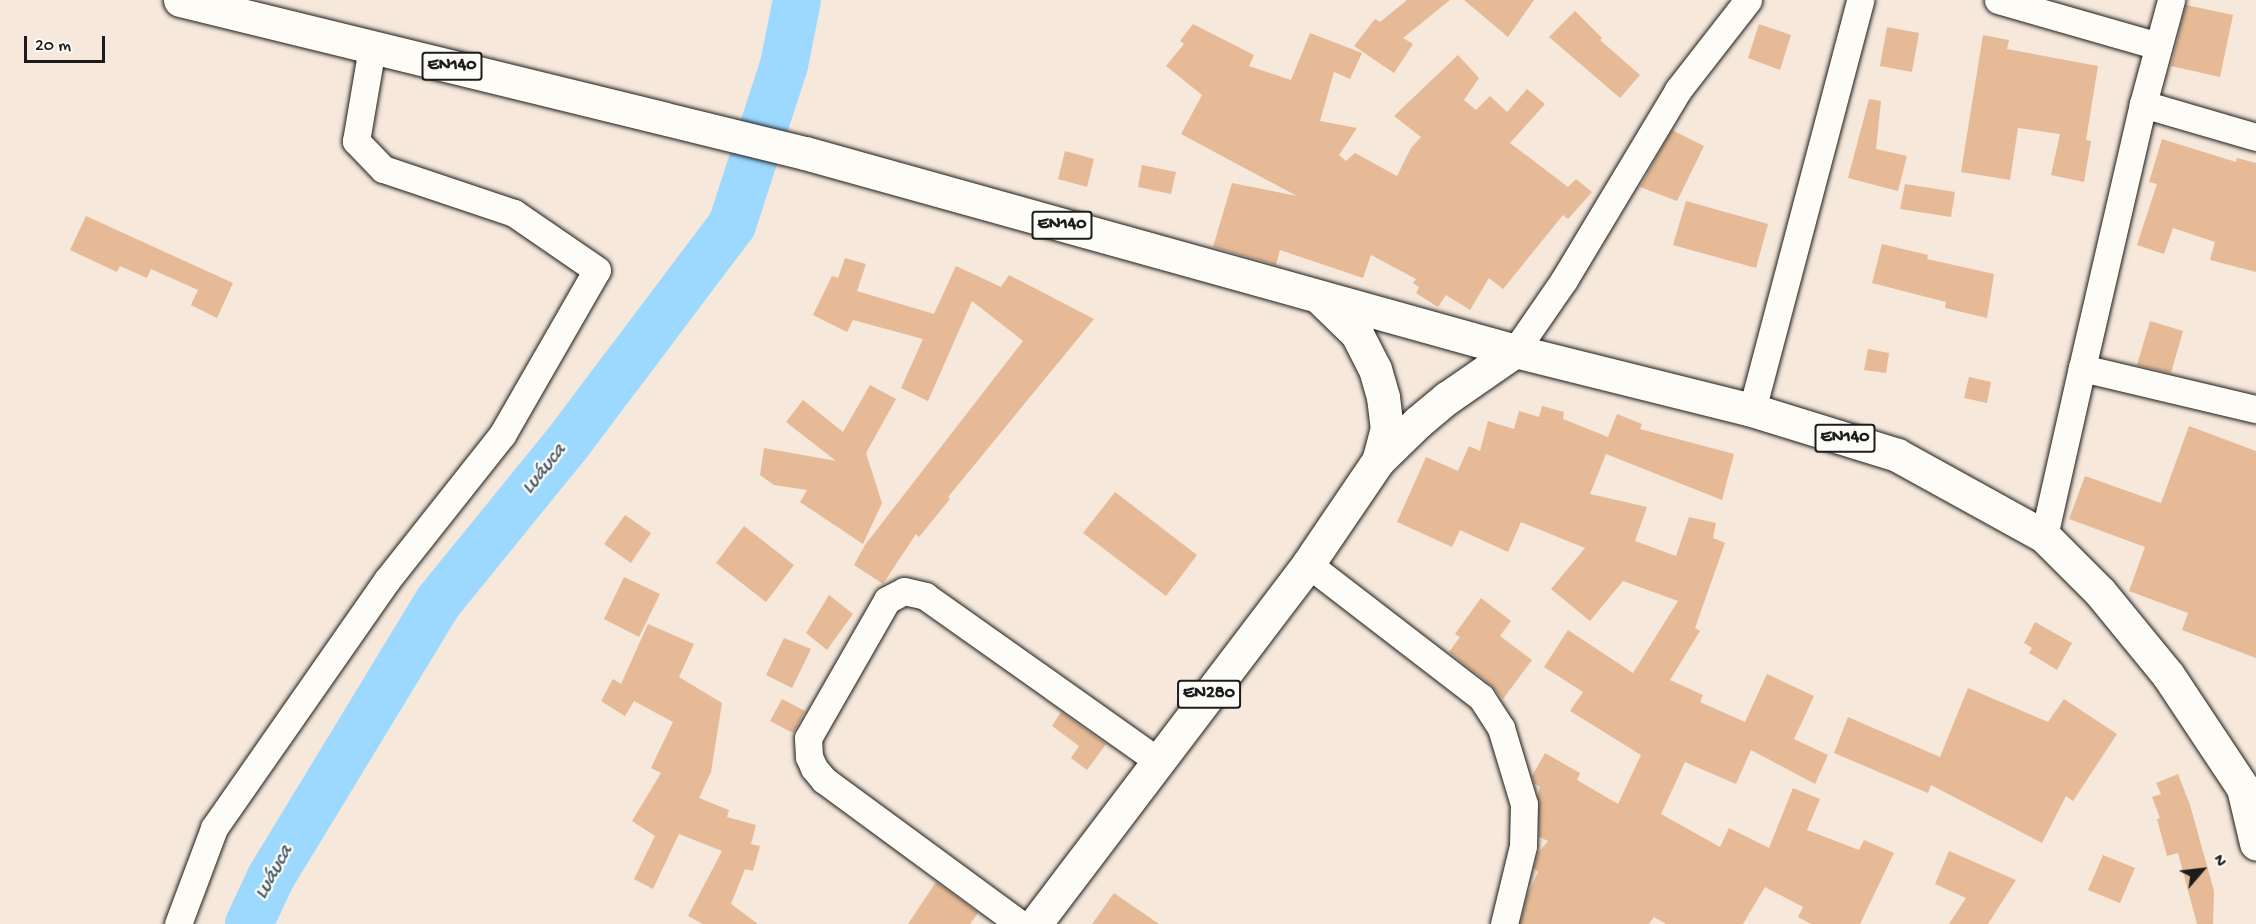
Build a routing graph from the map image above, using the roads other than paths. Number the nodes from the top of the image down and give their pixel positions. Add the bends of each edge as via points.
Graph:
1 (180, 0) edge
2 (1748, 0) edge
3 (1860, 0) edge
4 (1998, 0) edge
5 (2171, 0) edge
6 (2158, 46) junction
7 (372, 47) junction
8 (2143, 104) junction
9 (2256, 137) edge
10 (1319, 296) junction
11 (1515, 351) junction
12 (2082, 368) junction
13 (2256, 409) edge
14 (1752, 410) junction
15 (1378, 461) junction
16 (2044, 536) junction
17 (1308, 564) junction
18 (1158, 761) junction
19 (2249, 795) edge
20 (2256, 843) edge
21 (178, 924) edge
22 (1020, 924) edge
23 (1035, 924) edge
24 (1504, 924) edge

1 - 7 main road, EN140
2 - 11 street via 1678,90 1564,280
3 - 14 street
4 - 6 street
5 - 6 street
6 - 8 street
7 - 10 main road, EN140 via 805,153
7 - 21 street via 356,141 383,169 514,213 597,270 502,435 387,580 214,828
8 - 9 street
8 - 12 street
10 - 11 main road, EN140
10 - 15 main road, EN280 via 1357,334 1375,369 1387,428
11 - 14 main road, EN140
11 - 15 main road, EN280 via 1447,398
12 - 13 street
12 - 16 street
14 - 16 main road, EN140 via 1897,455
15 - 17 main road, EN280
16 - 19 main road, EN140 via 2100,592 2168,675
17 - 18 main road, EN280
17 - 24 street via 1481,697 1501,728 1524,804 1522,846
18 - 22 street via 925,596 904,591 887,600 808,738 809,757 824,780
18 - 23 main road, EN280
19 - 20 main road, EN140

